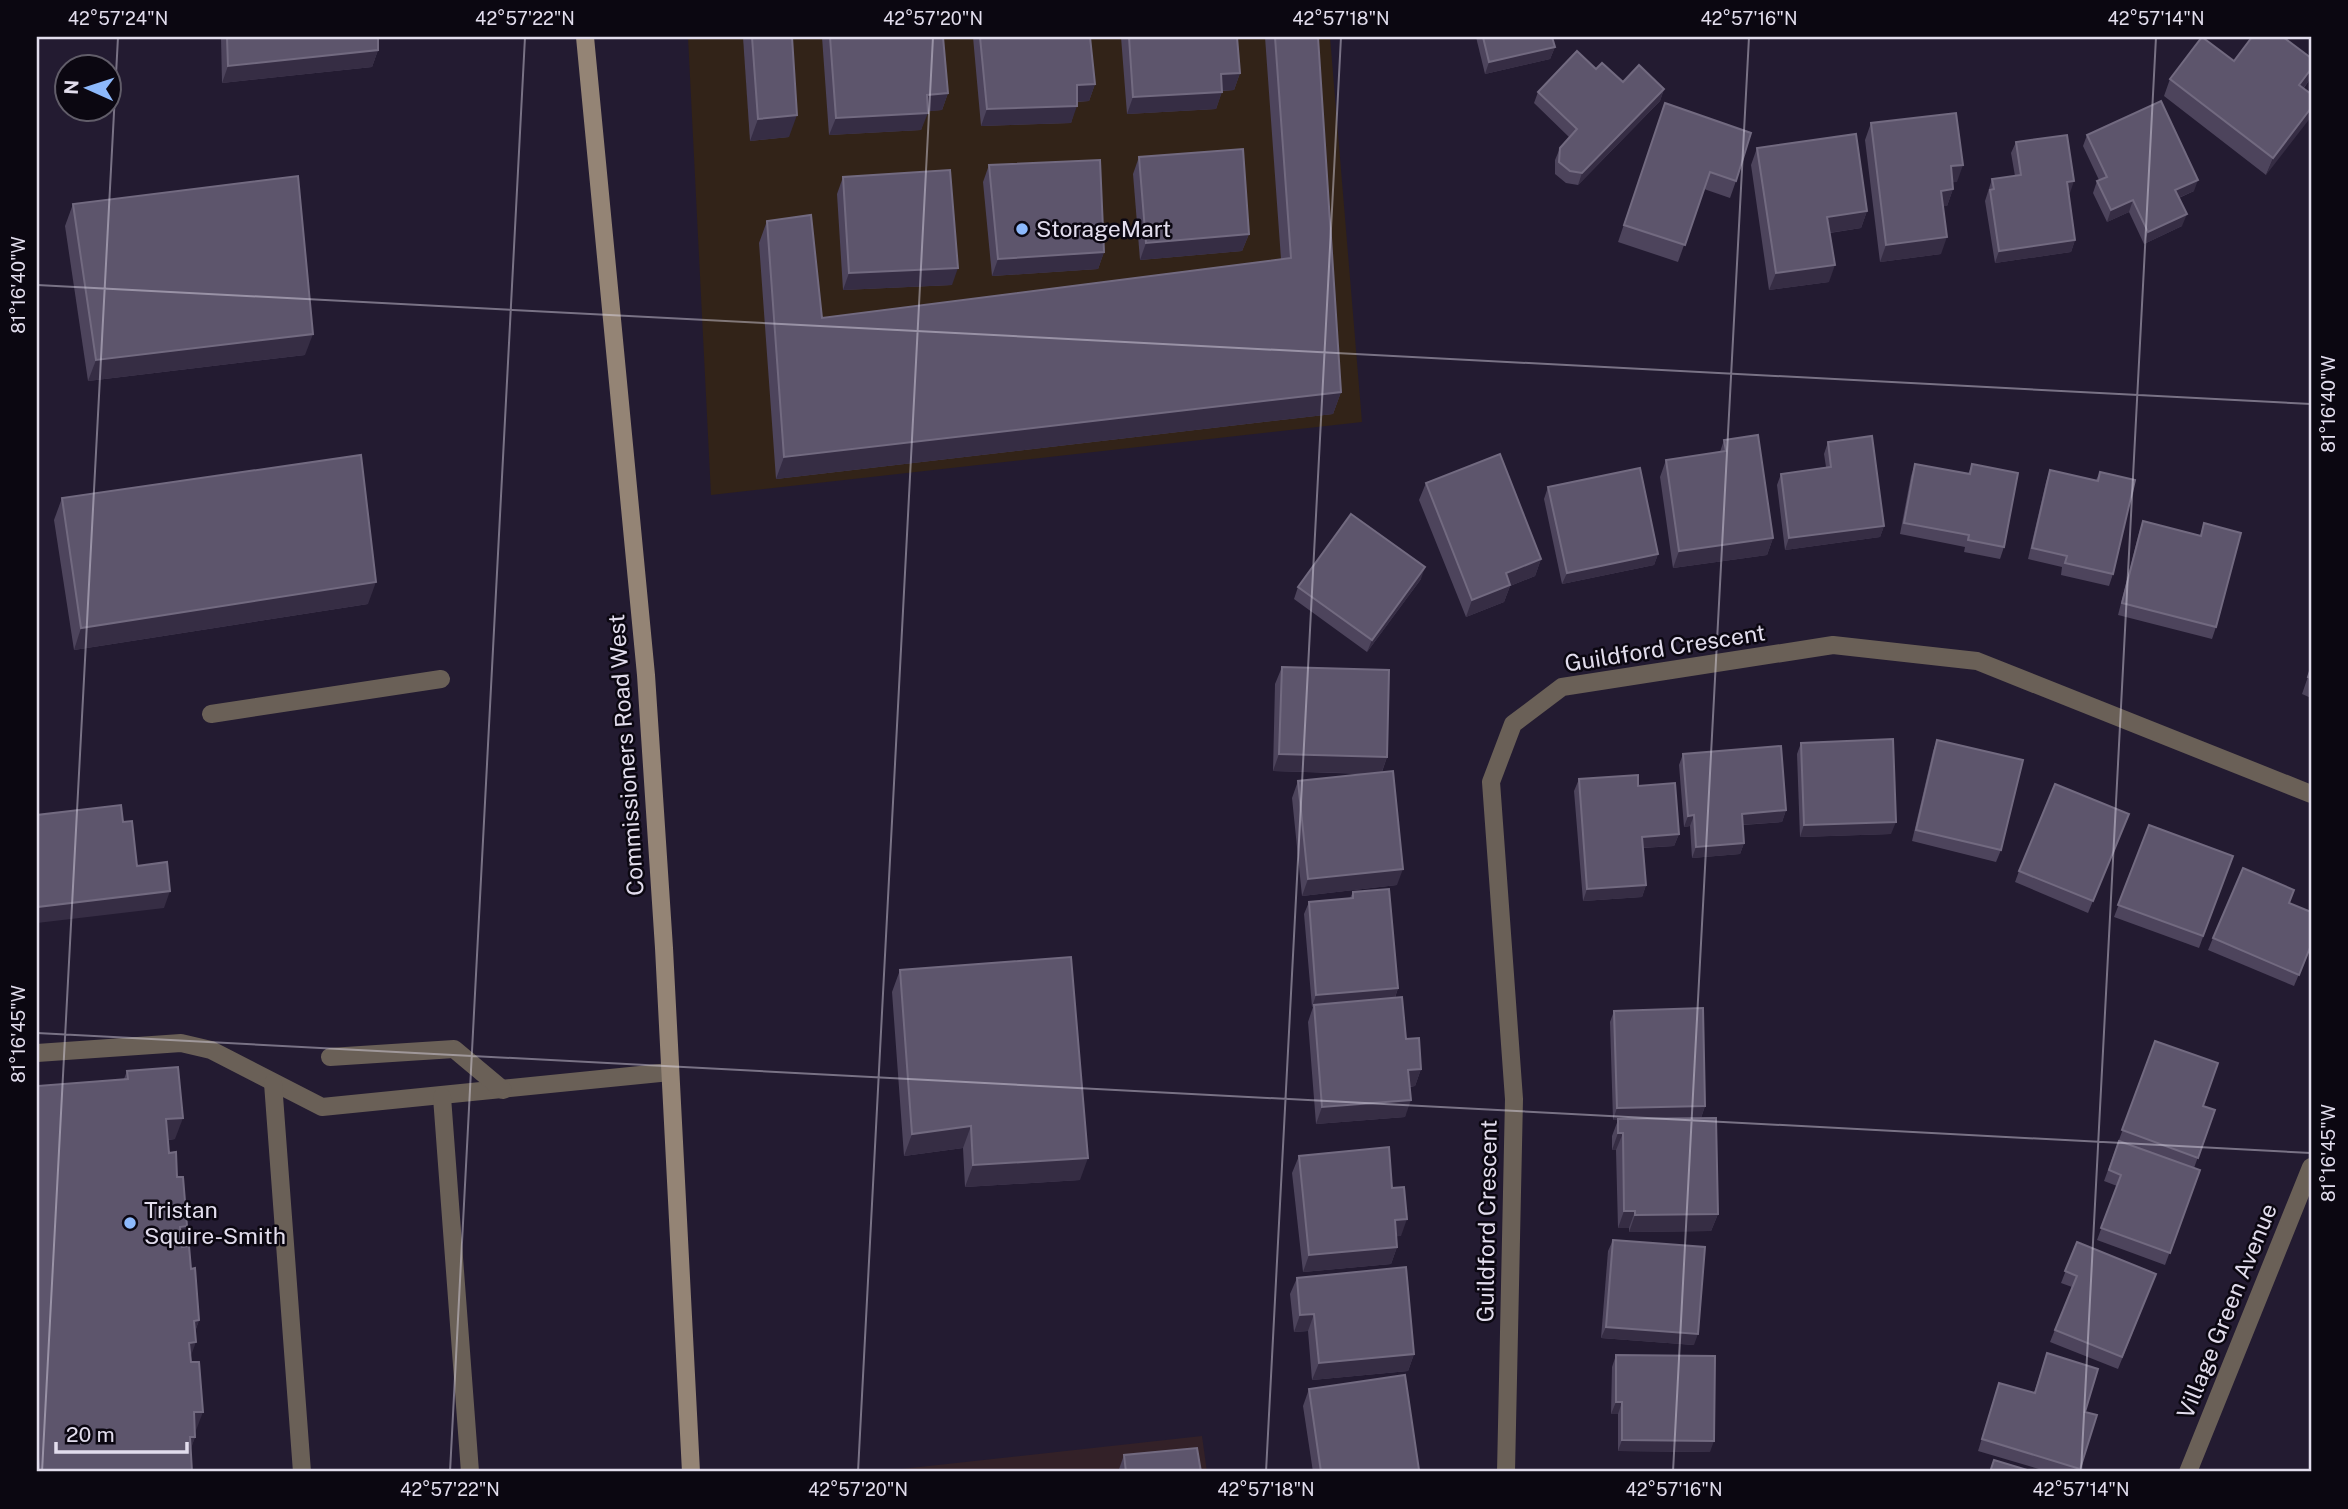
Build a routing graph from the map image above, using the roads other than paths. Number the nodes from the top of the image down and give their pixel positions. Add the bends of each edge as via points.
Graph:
1 (585, 37) edge
2 (441, 679) dead end
3 (211, 714) dead end
4 (2311, 794) edge
5 (37, 1054) edge
6 (330, 1057) dead end
7 (670, 1072) junction
8 (273, 1083) junction
9 (503, 1090) junction
10 (442, 1097) junction
11 (2311, 1167) edge
12 (302, 1472) edge
13 (470, 1472) edge
14 (691, 1472) edge
15 (1506, 1472) edge
16 (2188, 1472) edge

1 - 7 main road, Commissioners Road West via 646,675
2 - 3 street
4 - 15 street, Guildford Crescent via 1977,661 1833,645 1562,687 1513,724 1491,782 1514,1099
5 - 8 street via 181,1043 211,1050
6 - 9 street via 454,1049
7 - 9 street
7 - 14 main road, Commissioners Road West
8 - 10 street via 322,1107
8 - 12 street
9 - 10 street
10 - 13 street
11 - 16 street, Village Green Avenue

